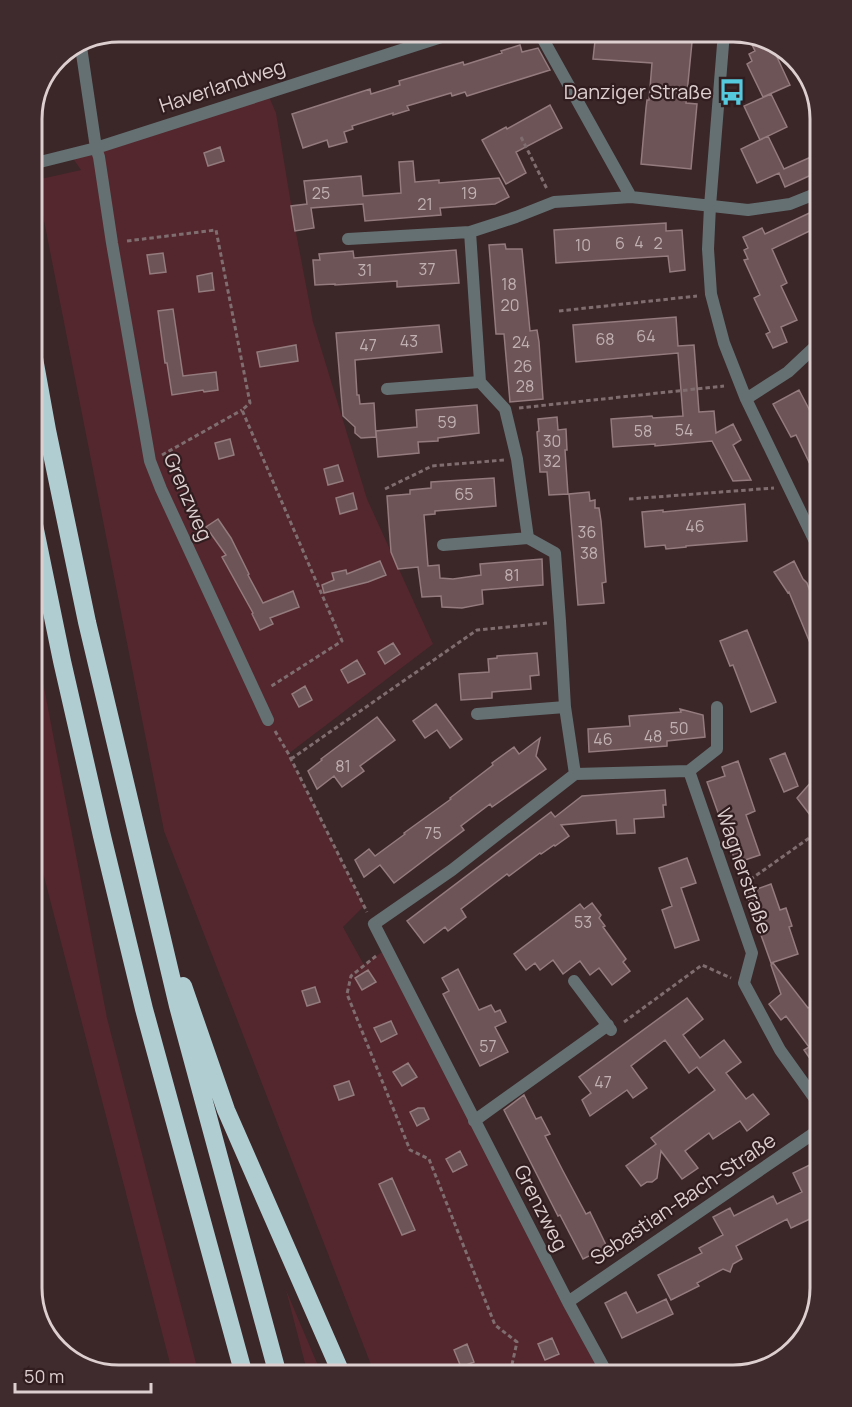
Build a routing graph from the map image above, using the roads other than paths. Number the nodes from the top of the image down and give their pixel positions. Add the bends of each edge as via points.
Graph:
1 (426, 42) edge
2 (545, 42) edge
3 (723, 42) edge
4 (82, 52) edge
5 (96, 148) junction
6 (42, 161) edge
7 (810, 196) edge
8 (632, 197) junction
9 (710, 206) junction
10 (470, 232) junction
11 (348, 239) dead end
12 (810, 351) edge
13 (480, 382) junction
14 (387, 389) dead end
15 (746, 399) junction
16 (42, 402) edge
17 (810, 531) edge
18 (528, 538) junction
19 (443, 545) dead end
20 (42, 563) edge
21 (565, 707) junction
22 (717, 707) dead end
23 (477, 714) dead end
24 (268, 720) road end
25 (689, 771) junction
26 (574, 774) junction
27 (157, 916) junction
28 (574, 981) dead end
29 (810, 1092) edge
30 (474, 1121) junction
31 (810, 1136) edge
32 (568, 1302) junction
33 (241, 1365) edge
34 (275, 1365) edge
35 (338, 1365) edge
36 (602, 1365) edge

1 - 5 street, Haverlandweg
2 - 8 street
3 - 9 street
4 - 5 street, Grenzweg
5 - 6 street, Haverlandweg
5 - 24 street, Grenzweg via 150,462
7 - 9 street via 790,204 748,210
8 - 9 street
8 - 10 street via 554,202
9 - 15 street via 711,294 724,343
10 - 11 street
10 - 13 street
12 - 15 street via 788,372
13 - 14 street
13 - 18 street via 506,409
15 - 17 street
16 - 27 highway via 87,622
18 - 19 street
18 - 21 street via 555,553
20 - 33 highway via 144,1009
21 - 23 street
21 - 26 street
22 - 25 street via 717,749
25 - 26 street
25 - 29 street, Wagnerstraße via 752,953 744,983 780,1050
26 - 30 street, Grenzweg via 452,870 374,924
27 - 34 highway
27 - 35 highway via 226,1110
28 - 30 street via 610,1028
30 - 32 street, Grenzweg
31 - 32 street, Sebastian-Bach-Straße
32 - 36 street, Grenzweg

